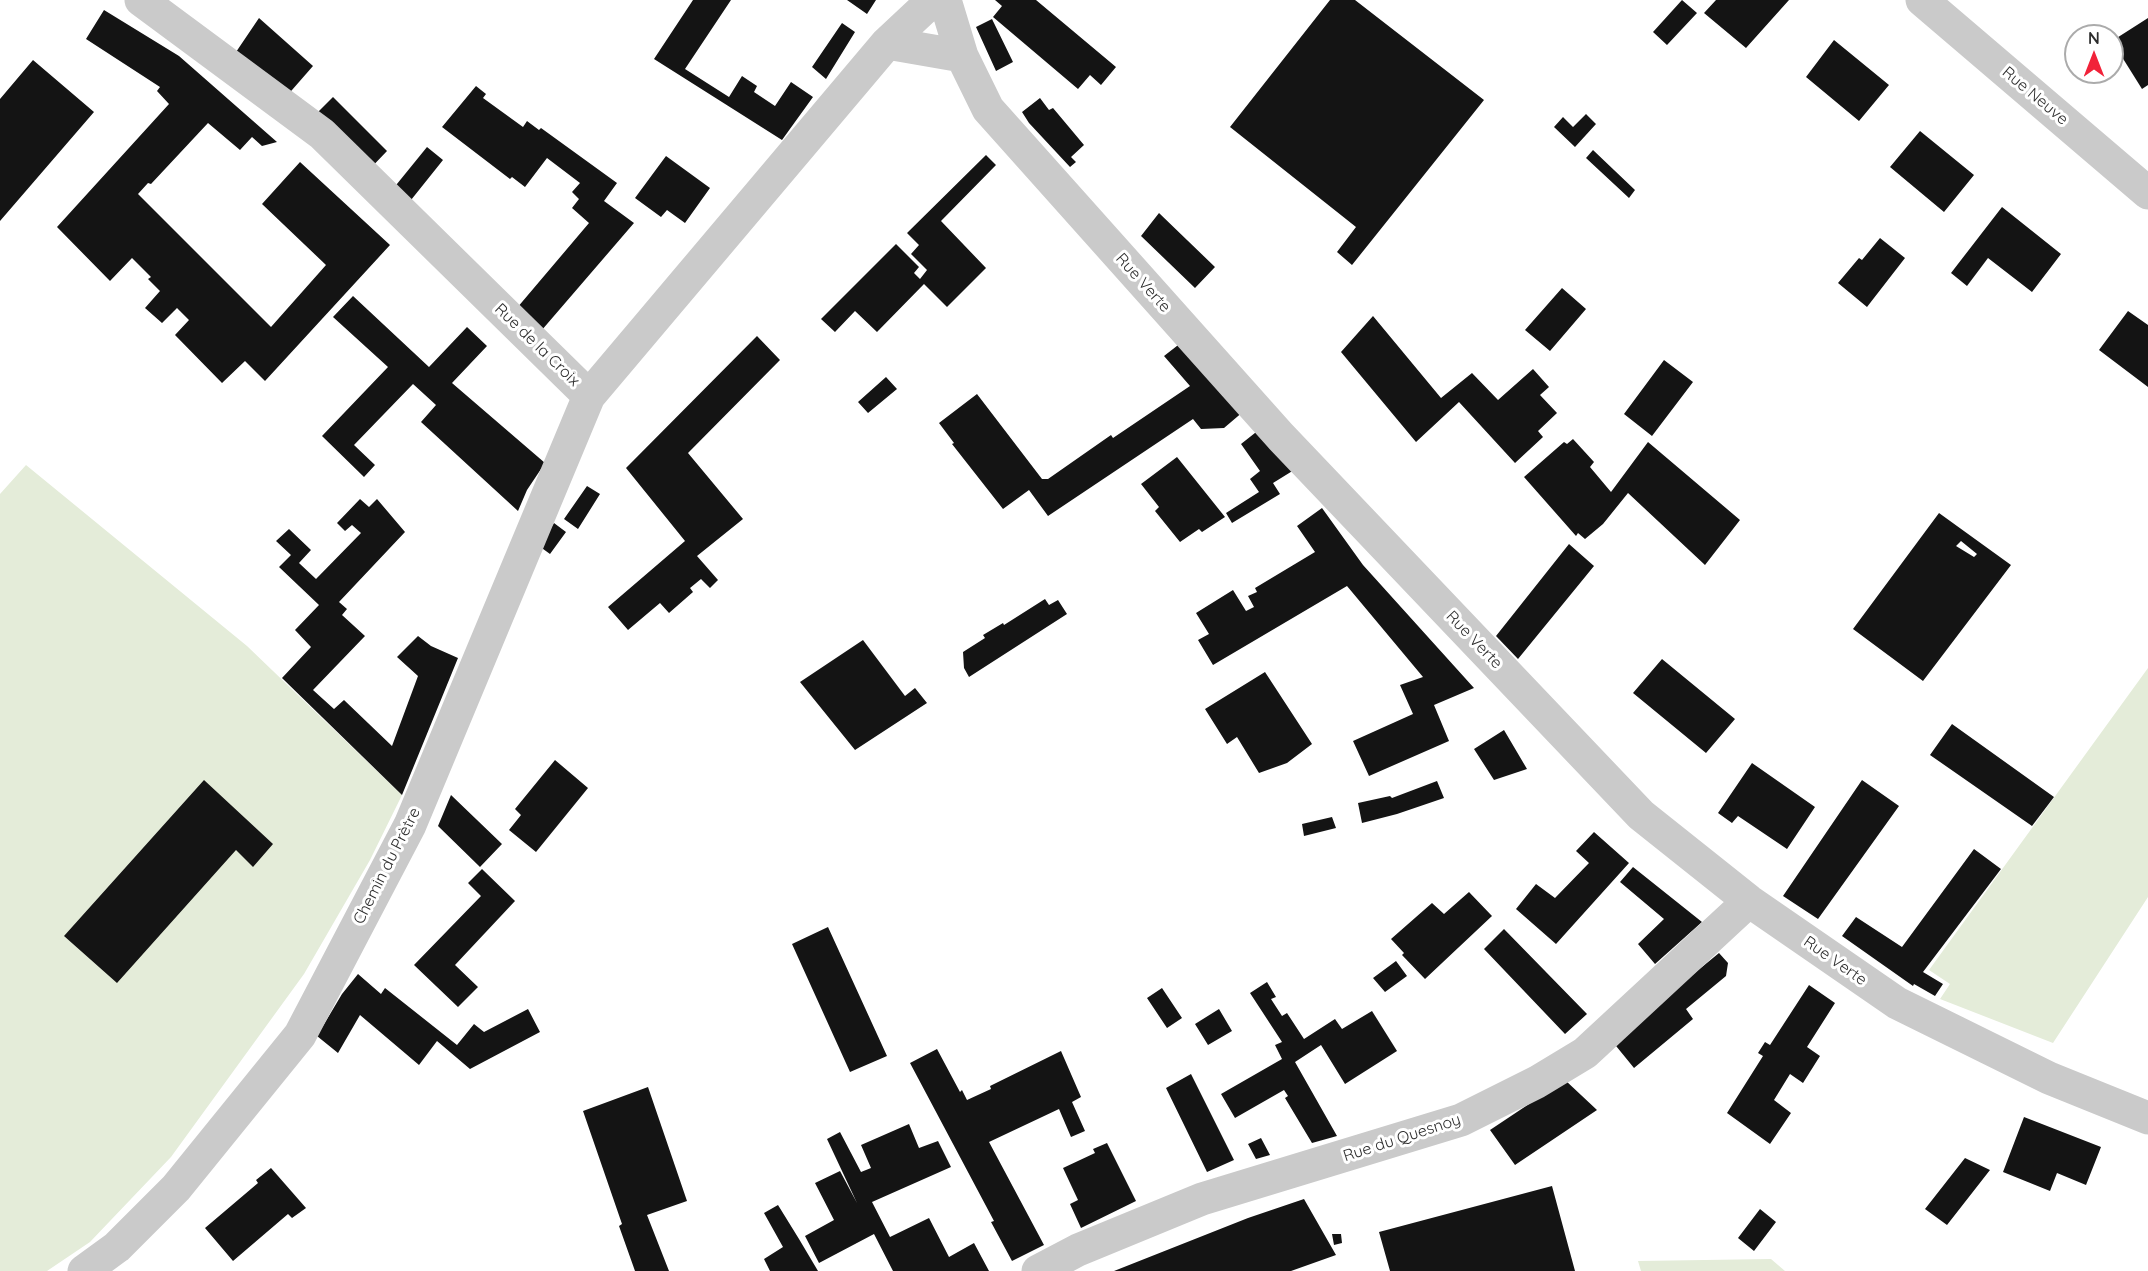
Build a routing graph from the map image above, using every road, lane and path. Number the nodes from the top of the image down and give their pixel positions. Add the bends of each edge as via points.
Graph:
1 (141, 0) edge
2 (933, 0) edge
3 (945, 0) edge
4 (1922, 0) edge
5 (887, 43) junction
6 (962, 56) junction
7 (2148, 193) edge
8 (589, 396) junction
9 (1749, 902) junction
10 (2148, 1118) edge
11 (84, 1271) edge
12 (1038, 1271) edge

1 - 8 street, Rue de la Croix via 322,134
2 - 5 street, Rue de la Croix
3 - 6 street, Rue Verte
4 - 7 street, Rue Neuve
5 - 6 street
5 - 8 street, Rue de la Croix
6 - 9 street, Rue Verte via 988,109 1281,437 1641,815
8 - 11 street, Chemin du Prètre via 410,825 300,1035 176,1188 117,1247
9 - 10 street, Rue Verte via 1897,1003 2049,1078
9 - 12 street, Rue du Quesnoy via 1585,1053 1537,1082 1461,1120 1202,1199 1078,1250

